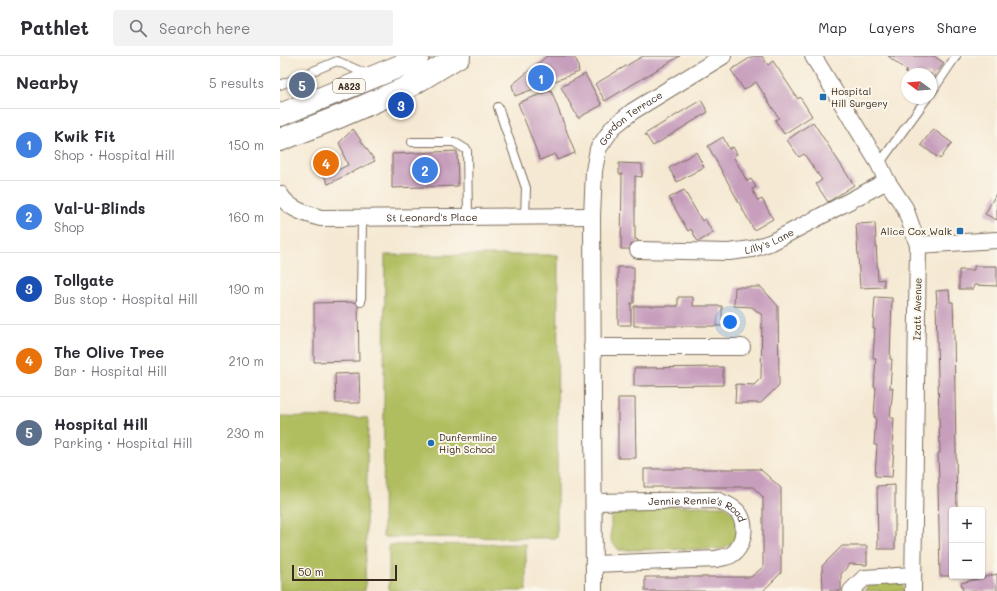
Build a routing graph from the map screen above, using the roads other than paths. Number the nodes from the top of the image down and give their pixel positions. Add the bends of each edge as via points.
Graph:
1 (418, 56) edge
2 (459, 56) edge
3 (723, 56) edge
4 (813, 56) edge
5 (956, 56) edge
6 (372, 77) junction
7 (937, 84) edge
8 (280, 85) edge
9 (923, 104) edge
10 (498, 107) dead end
11 (280, 115) edge
12 (280, 140) edge
13 (412, 142) dead end
14 (879, 164) junction
15 (887, 181) junction
16 (280, 194) edge
17 (525, 216) junction
18 (592, 216) junction
19 (468, 217) junction
20 (362, 218) junction
21 (997, 240) edge
22 (918, 245) junction
23 (638, 250) dead end
24 (361, 302) dead end
25 (592, 347) junction
26 (742, 347) dead end
27 (594, 502) junction
28 (594, 564) junction
29 (913, 575) junction
30 (594, 591) edge
31 (851, 591) edge
32 (913, 591) edge

1 - 6 main road, A823
2 - 12 main road, A823 via 408,86
3 - 18 street, Gordon Terrace via 633,111 613,128 598,149 594,171
4 - 14 street, Izatt Avenue
5 - 7 lane
6 - 8 lane via 337,61
6 - 11 main road, A823
9 - 14 lane
10 - 17 lane via 526,188
13 - 19 lane via 454,142 467,150
14 - 15 street, Izatt Avenue
15 - 22 street, Izatt Avenue via 905,208
15 - 23 street, Lilly's Lane via 772,242 752,249 728,252
16 - 20 street, St Leonard's Place via 300,212 321,218
17 - 18 street, St Leonard's Place
17 - 19 street, St Leonard's Place
18 - 25 street
19 - 20 street, St Leonard's Place
20 - 24 lane
21 - 22 street
22 - 29 street, Izatt Avenue
25 - 26 street
25 - 27 street
27 - 28 street
27 - 28 street, Jennie Rennie's Road via 716,500 729,505 740,515 743,529 741,545 731,555 716,559
28 - 30 street
29 - 31 street via 864,578
29 - 32 street, Izatt Avenue

